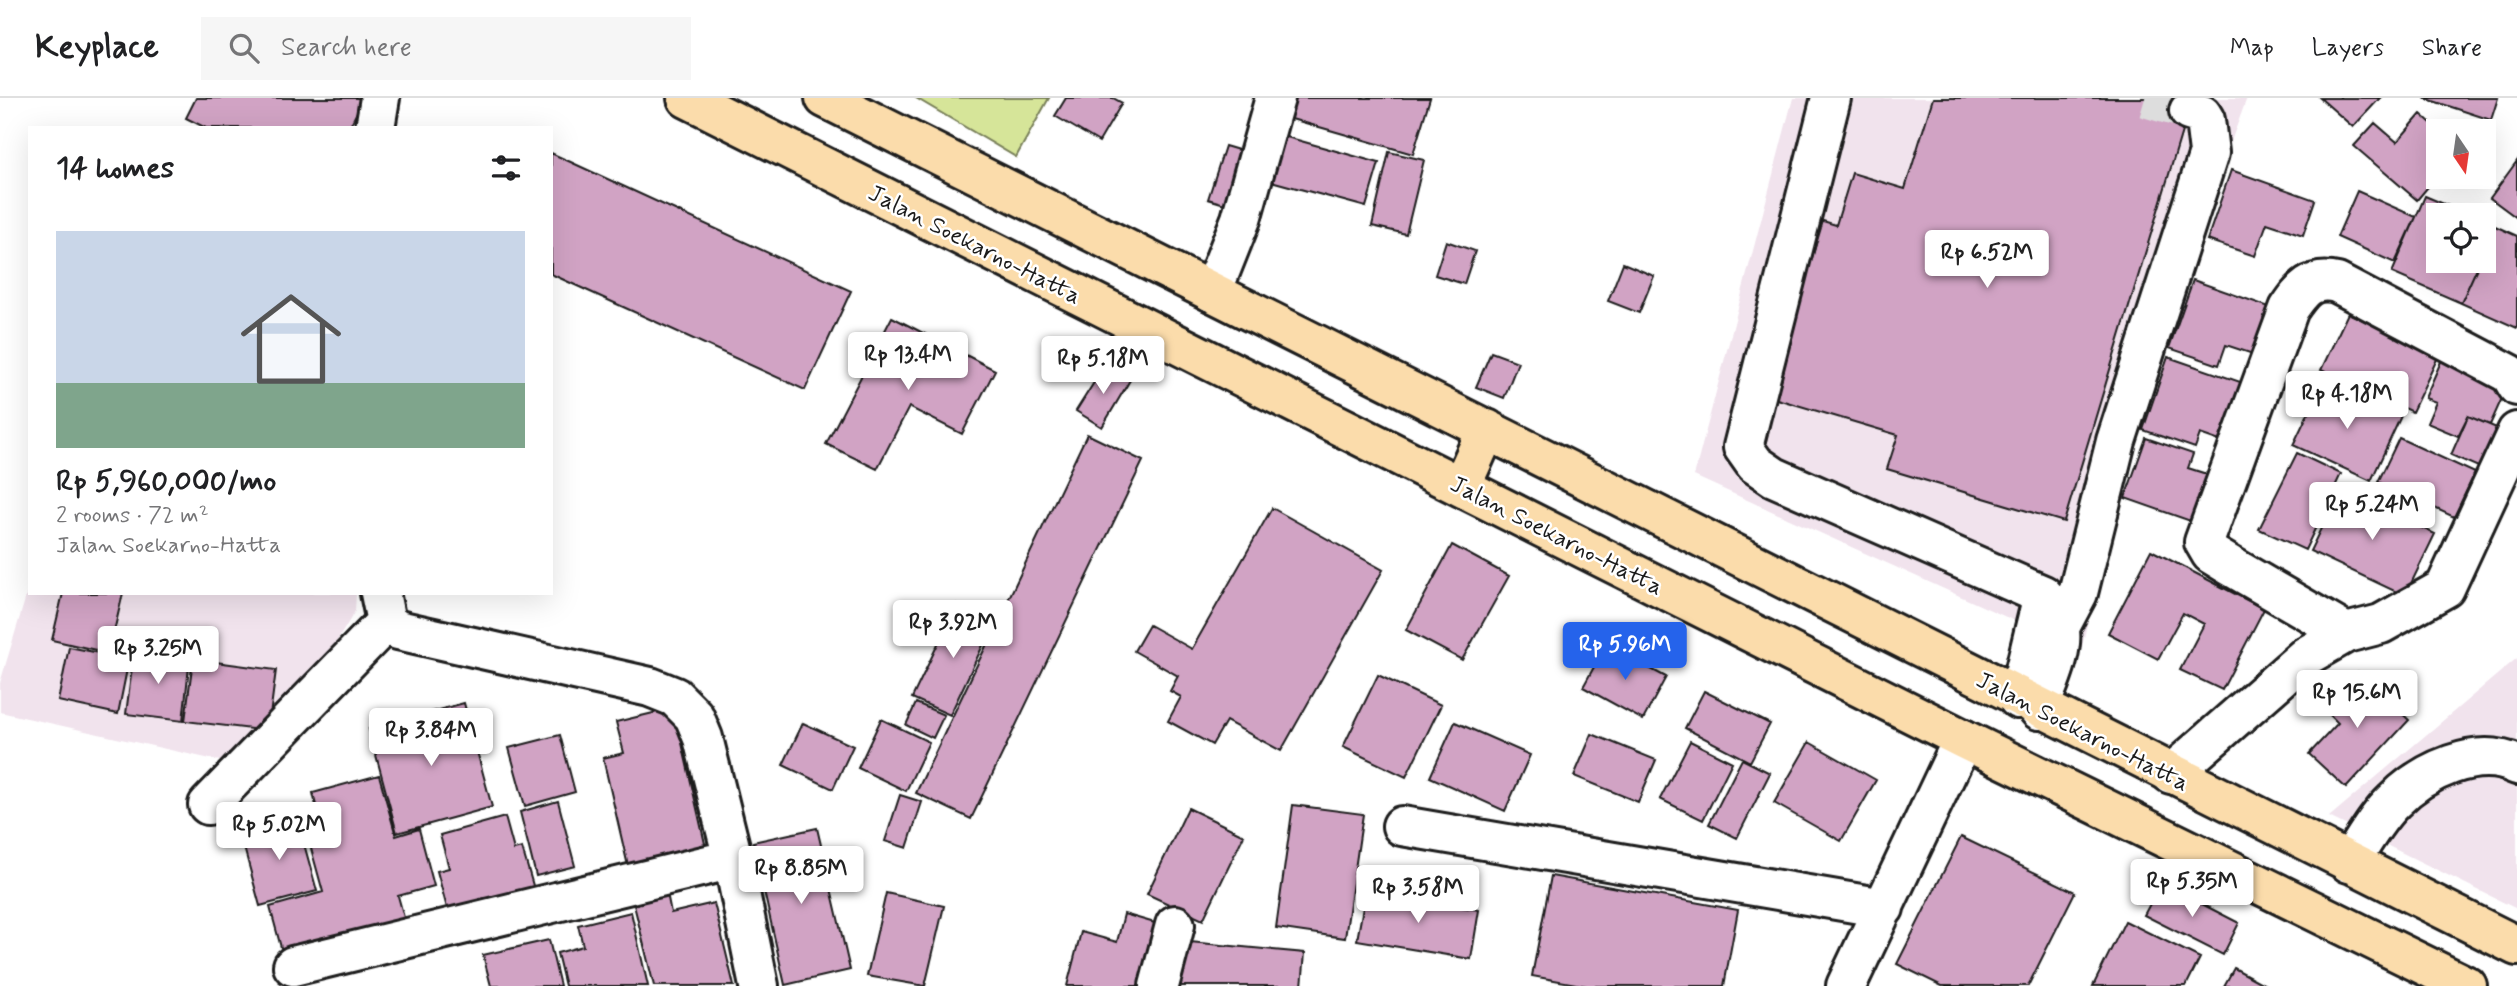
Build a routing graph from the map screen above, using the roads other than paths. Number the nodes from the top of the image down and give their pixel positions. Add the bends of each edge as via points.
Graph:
1 (380, 98) edge
2 (687, 98) edge
3 (825, 98) edge
4 (1275, 98) edge
5 (1831, 98) edge
6 (2189, 111) tunnel mouth
7 (375, 126) edge
8 (1212, 292) junction
9 (2517, 386) edge
10 (1487, 429) junction
11 (2517, 432) edge
12 (1461, 487) junction
13 (383, 608) edge
14 (2049, 628) junction
15 (2346, 633) junction
16 (2029, 704) junction
17 (1963, 739) junction
18 (2517, 765) edge
19 (2171, 774) junction
20 (208, 805) dead end
21 (1402, 826) dead end
22 (733, 859) junction
23 (2349, 863) junction
24 (1884, 908) junction
25 (2318, 911) junction
26 (1175, 925) dead end
27 (2517, 946) edge
28 (293, 966) dead end
29 (759, 986) edge
30 (1159, 986) edge
31 (1846, 986) edge
32 (2467, 986) edge

1 - 7 street
2 - 12 highway, Jalan Soekarno-Hatta
3 - 8 highway, Jalan Soekarno-Hatta
4 - 8 street via 1241,219
5 - 14 street via 1743,447 1755,464 1774,477
6 - 14 street via 2205,120 2208,153 2116,441 2078,593
8 - 10 highway, Jalan Soekarno-Hatta
9 - 15 street via 2510,374 2337,283 2310,284 2288,309 2204,542 2211,554
10 - 12 highway
10 - 16 highway, Jalan Soekarno-Hatta
11 - 15 street via 2445,588 2381,624
12 - 17 highway, Jalan Soekarno-Hatta
13 - 20 street
13 - 22 street via 398,630 650,687 675,697 694,716 703,738
14 - 16 street
15 - 19 street via 2306,656
16 - 19 highway, Jalan Soekarno-Hatta
17 - 24 street
17 - 25 highway, Jalan Soekarno-Hatta
18 - 23 street via 2506,760 2465,761 2415,781 2391,803
19 - 23 highway, Jalan Soekarno-Hatta
21 - 24 street
22 - 28 street
22 - 29 street
23 - 25 highway
23 - 27 highway, Jalan Soekarno-Hatta
24 - 31 street
25 - 32 highway, Jalan Soekarno-Hatta
26 - 30 street

